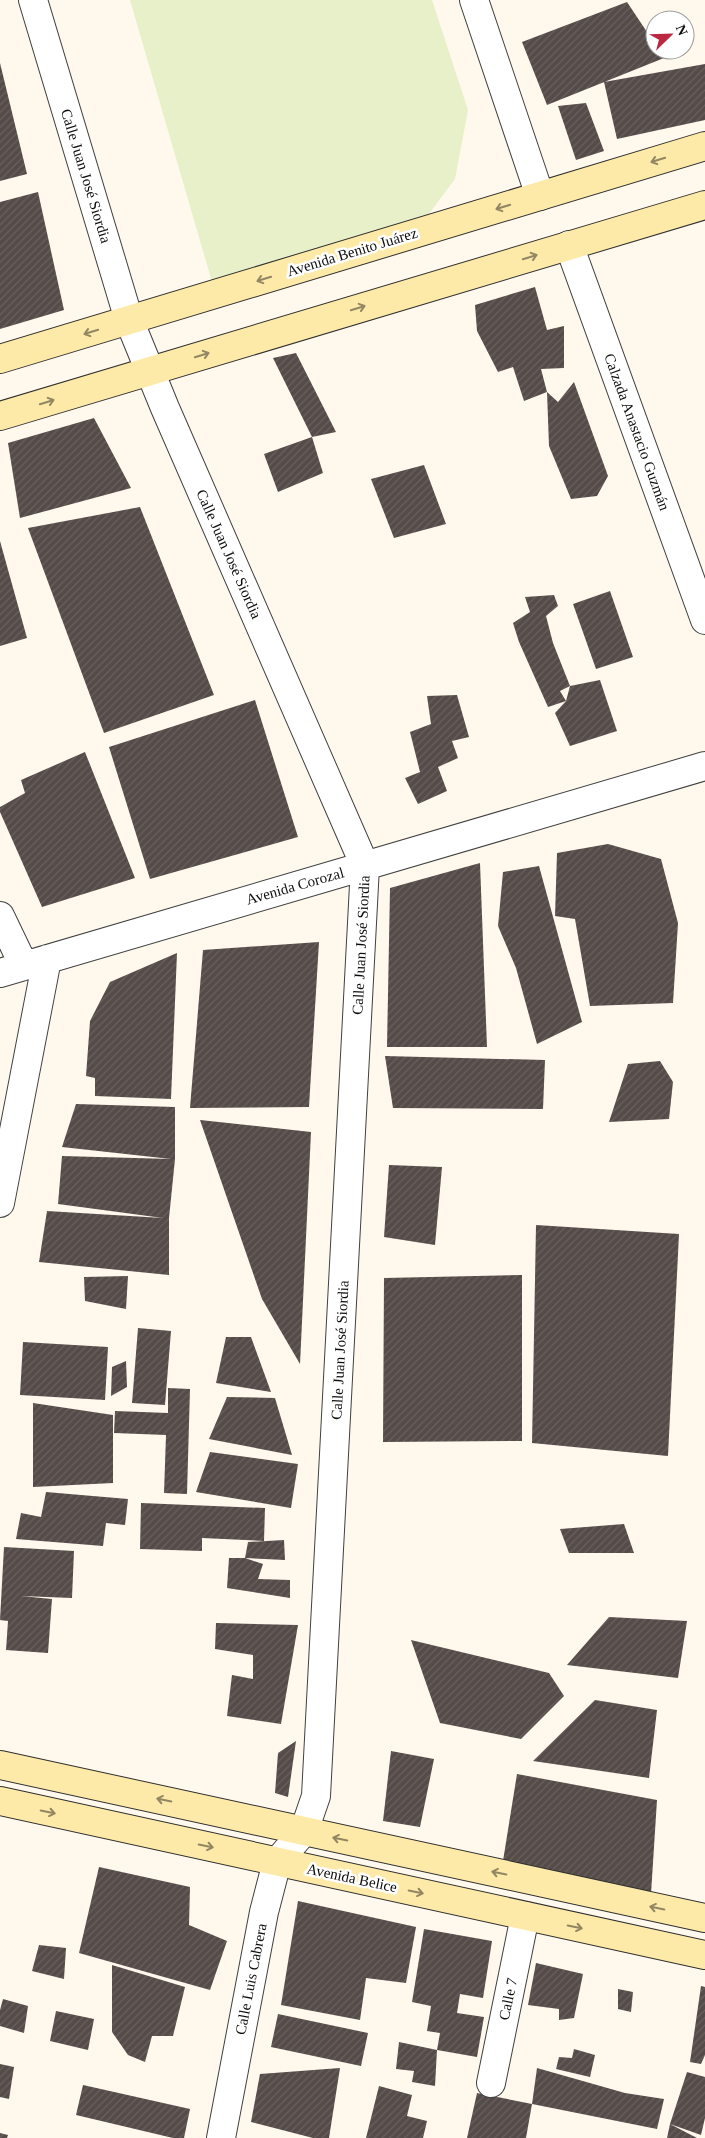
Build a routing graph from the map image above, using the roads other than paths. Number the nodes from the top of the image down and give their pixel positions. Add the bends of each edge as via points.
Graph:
1 (33, 0) edge
2 (474, 0) edge
3 (705, 146) edge
4 (540, 196) junction
5 (705, 204) edge
6 (569, 245) junction
7 (129, 320) junction
8 (0, 359) edge
9 (149, 371) junction
10 (0, 416) edge
11 (705, 620) edge
12 (705, 766) edge
13 (365, 866) junction
14 (0, 916) edge
15 (24, 966) edge
16 (0, 1203) edge
17 (0, 1765) edge
18 (0, 1801) edge
19 (304, 1831) junction
20 (277, 1862) junction
21 (526, 1916) junction
22 (705, 1918) edge
23 (705, 1955) edge
24 (491, 2082) dead end
25 (225, 2137) edge

1 - 7 street, Calle Juan José Siordia
2 - 4 street
3 -> 4 main road, Avenida Benito Juárez
4 -> 7 main road, Avenida Benito Juárez
5 - 6 main road
9 -> 6 main road
6 - 11 street, Calzada Anastacio Guzmán
7 -> 8 main road, Avenida Benito Juárez
7 - 9 street, Calle Juan José Siordia
10 -> 9 main road
9 - 13 street, Calle Juan José Siordia
12 - 13 street, Avenida Corozal
13 - 15 street, Avenida Corozal
13 - 19 street, Calle Juan José Siordia via 316,1796
14 - 15 street
15 - 16 street
19 -> 17 main road
18 -> 20 main road, Avenida Belice
19 - 20 street, Calle Luis Cabrera
22 -> 19 main road
20 -> 21 main road, Avenida Belice
20 - 25 street, Calle Luis Cabrera via 264,1912
21 -> 23 main road, Avenida Belice
21 - 24 street, Calle 7

